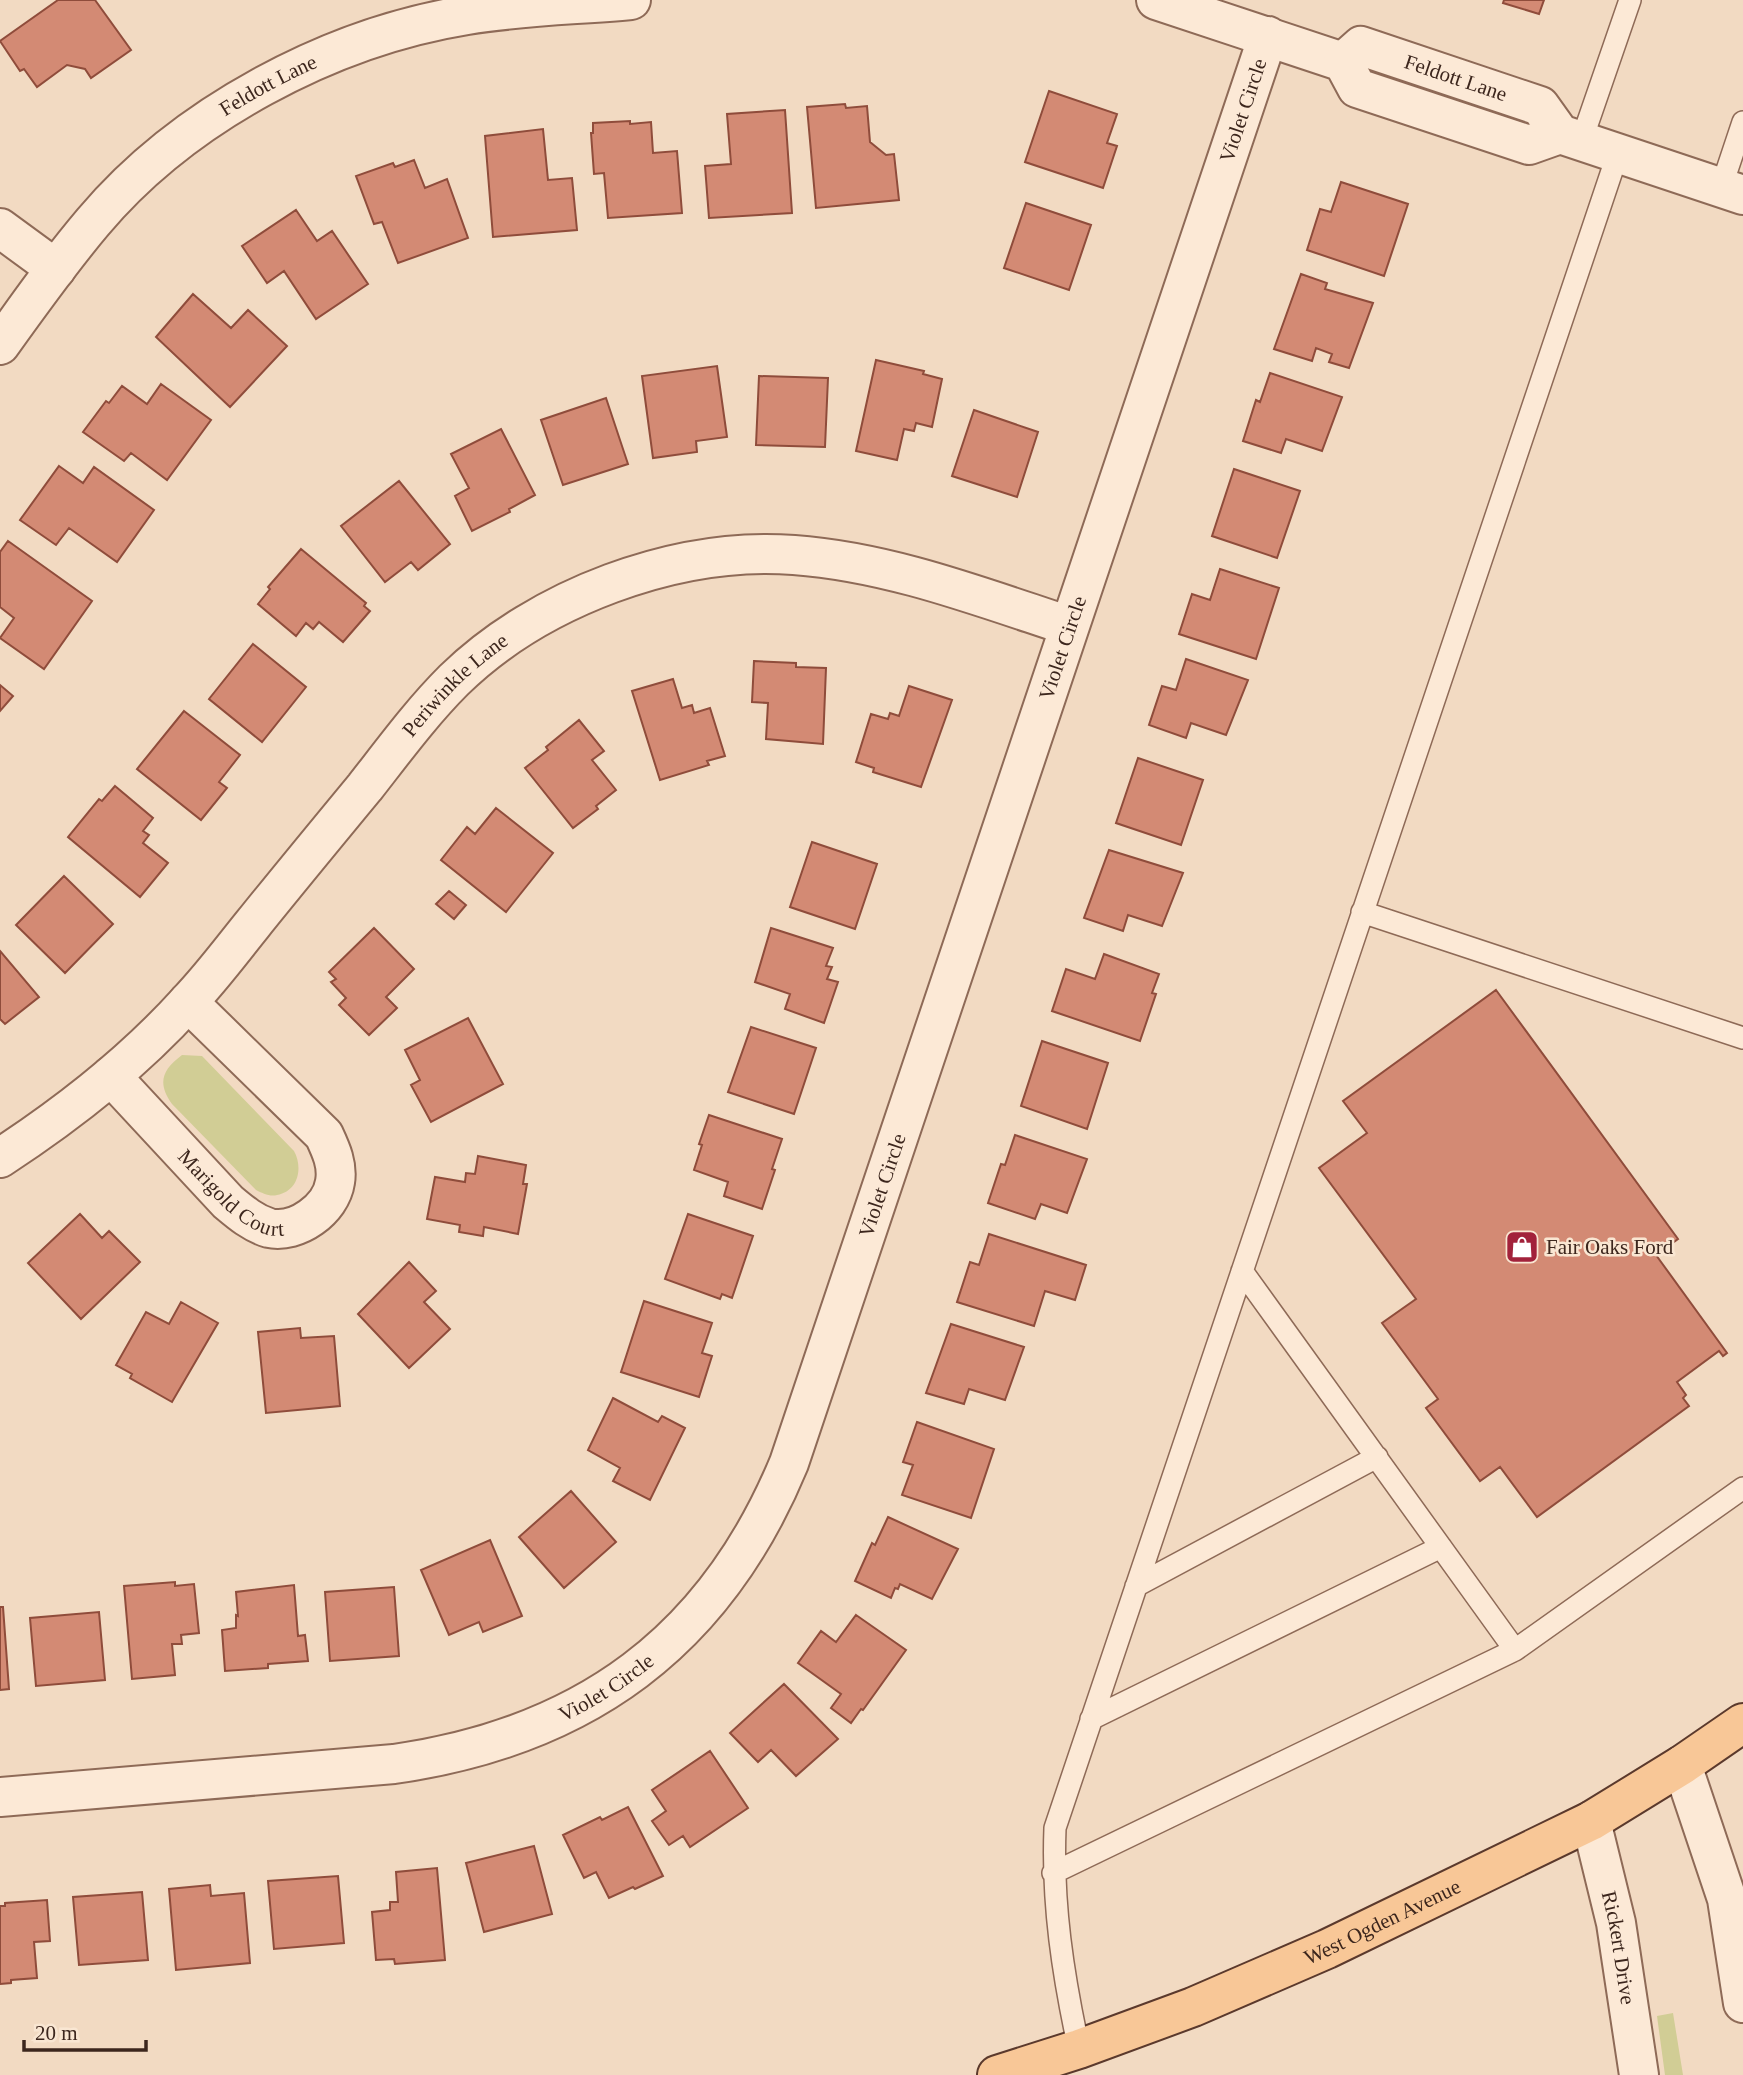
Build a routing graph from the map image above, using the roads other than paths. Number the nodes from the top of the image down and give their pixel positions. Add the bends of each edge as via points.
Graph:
1 (631, 0) edge
2 (1156, 0) edge
3 (1630, 0) edge
4 (1268, 36) junction
5 (1743, 122) edge
6 (1570, 138) junction
7 (1618, 153) junction
8 (1732, 191) edge
9 (0, 228) edge
10 (56, 269) junction
11 (0, 345) edge
12 (1069, 626) junction
13 (1362, 912) junction
14 (188, 1002) junction
15 (1743, 1038) edge
16 (111, 1076) junction
17 (0, 1158) edge
18 (1242, 1270) junction
19 (1377, 1457) junction
20 (1743, 1488) edge
21 (1441, 1547) junction
22 (1136, 1586) junction
23 (1516, 1650) junction
24 (1091, 1719) junction
25 (1743, 1723) edge
26 (1682, 1765) junction
27 (0, 1797) edge
28 (1591, 1821) junction
29 (1053, 1873) junction
30 (1743, 2003) edge
31 (1079, 2049) junction
32 (998, 2075) edge
33 (1639, 2075) edge

1 - 10 street, Feldott Lane via 468,14 391,34 309,63 234,101 166,151 93,221
2 - 4 street, Feldott Lane
3 - 6 lane
4 - 6 street, Feldott Lane via 1343,62 1361,46 1539,106
4 - 12 street, Violet Circle
5 - 8 lane
6 - 7 street
7 - 8 street
7 - 13 lane
9 - 10 street
10 - 11 street, Feldott Lane
12 - 14 street, Periwinkle Lane via 886,568 793,555 686,562 583,594 517,630 449,686
12 - 27 street, Violet Circle via 789,1463 752,1541 701,1611 641,1665 590,1701 541,1726 461,1753 394,1764
13 - 15 lane
13 - 18 lane
14 - 16 street, Periwinkle Lane
14 - 16 street, Marigold Court via 324,1135 335,1159 335,1183 323,1209 299,1224 272,1228 249,1220
16 - 17 street, Periwinkle Lane via 55,1122
18 - 19 lane
18 - 22 lane
19 - 21 lane
19 - 22 lane
20 - 23 lane
21 - 23 lane
21 - 24 lane
22 - 24 lane
23 - 29 lane
24 - 29 lane via 1055,1828
25 - 26 main road, West Ogden Avenue
26 - 28 main road, West Ogden Avenue
26 - 30 street via 1727,1899
28 - 31 main road, West Ogden Avenue via 1327,1949 1193,2007
28 - 33 street, Rickert Drive via 1616,1923
29 - 31 lane via 1058,1938
31 - 32 main road, West Ogden Avenue

